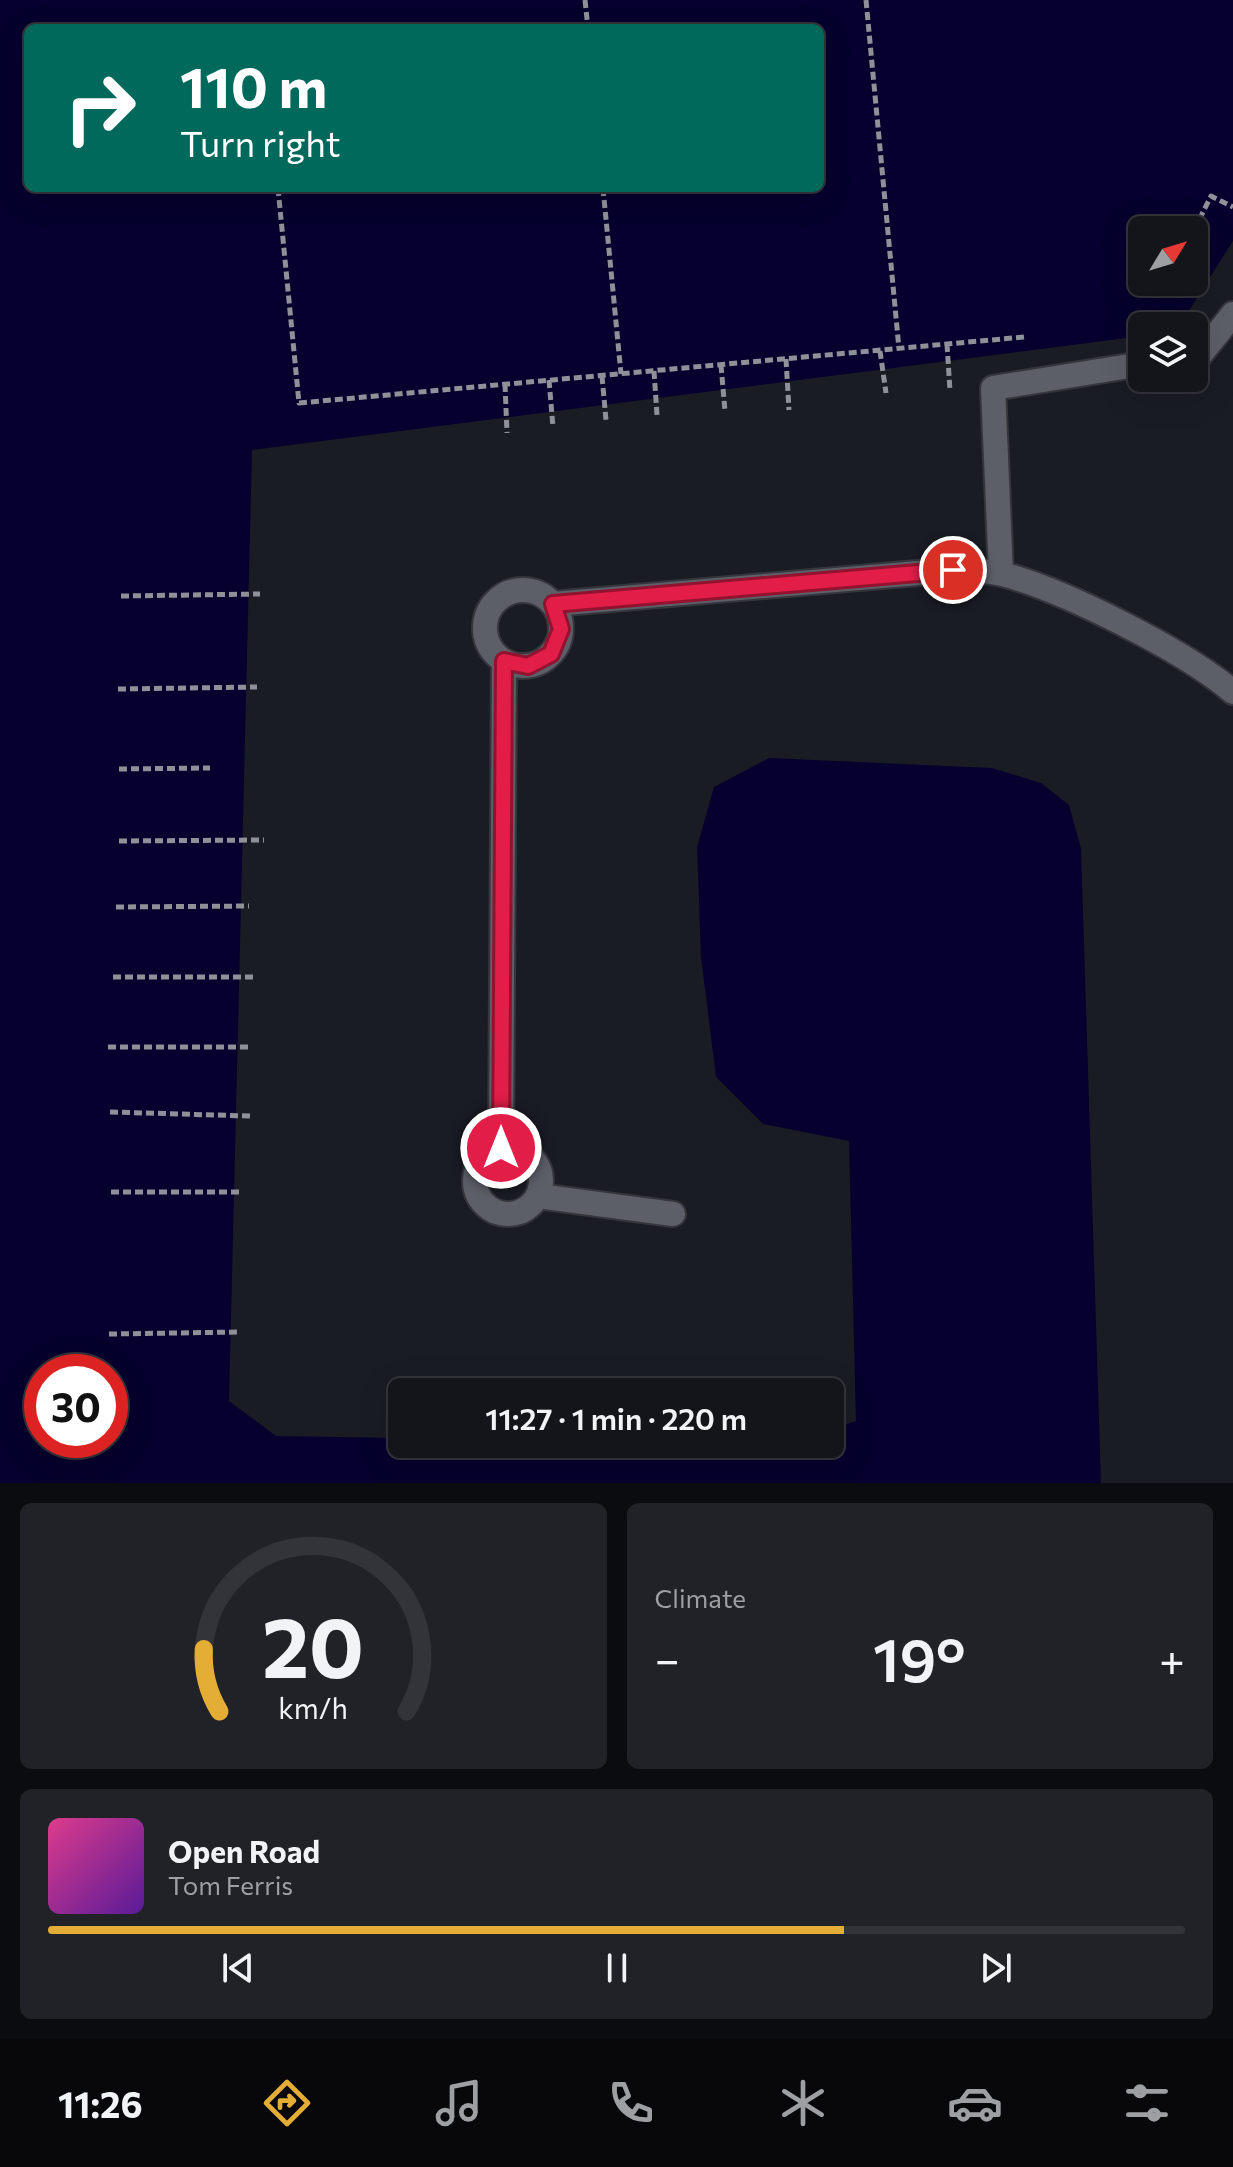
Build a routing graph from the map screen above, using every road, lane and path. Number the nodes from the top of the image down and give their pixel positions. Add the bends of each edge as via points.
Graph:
1 (585, 0) edge
2 (866, 0) edge
3 (588, 24) edge
4 (278, 192) edge
5 (603, 192) edge
6 (1233, 207) edge
7 (1201, 216) edge
8 (1233, 314) edge
9 (1024, 337) dead end
10 (947, 344) junction
11 (1208, 345) edge
12 (899, 349) junction
13 (880, 351) junction
14 (786, 359) junction
15 (721, 365) junction
16 (1128, 366) edge
17 (654, 371) junction
18 (621, 374) junction
19 (602, 376) junction
20 (549, 380) junction
21 (505, 384) junction
22 (950, 391) dead end
23 (886, 393) dead end
24 (789, 410) dead end
25 (725, 411) dead end
26 (657, 415) dead end
27 (606, 420) dead end
28 (553, 427) dead end
29 (507, 433) dead end
30 (1001, 574) junction
31 (260, 594) dead end
32 (121, 596) dead end
33 (553, 604) junction
34 (504, 661) junction
35 (257, 687) dead end
36 (118, 689) dead end
37 (1233, 692) edge
38 (210, 768) dead end
39 (119, 769) dead end
40 (264, 840) dead end
41 (119, 841) dead end
42 (249, 906) dead end
43 (116, 907) dead end
44 (113, 977) dead end
45 (257, 977) dead end
46 (108, 1047) dead end
47 (252, 1047) dead end
48 (110, 1112) dead end
49 (250, 1116) dead end
50 (501, 1148) junction
51 (111, 1192) dead end
52 (243, 1192) dead end
53 (538, 1196) junction
54 (673, 1214) dead end
55 (241, 1332) dead end
56 (109, 1334) dead end

1 - 3 path
2 - 12 path
4 - 21 path via 299,403
5 - 18 path
6 - 7 path via 1211,196
8 - 11 street
9 - 10 path
10 - 12 path
10 - 22 path
12 - 13 path
13 - 14 path
13 - 23 path
14 - 15 path
14 - 24 path
15 - 17 path
15 - 25 path
16 - 30 street via 993,388
17 - 18 path
17 - 26 path
18 - 19 path
19 - 20 path
19 - 27 path
20 - 21 path
20 - 28 path
21 - 29 path
30 - 33 street via 953,570
30 - 37 street via 1127,628 1210,673
31 - 32 path
33 - 34 street via 561,629 551,654 528,666
33 - 34 street via 543,595 517,590 494,602 485,628 487,641
34 - 50 street
35 - 36 path
38 - 39 path
40 - 41 path
42 - 43 path
44 - 45 path
46 - 47 path
48 - 49 path
50 - 53 street via 532,1158 541,1179
50 - 53 street via 482,1160 476,1171 483,1203 510,1214
51 - 52 path
53 - 54 street
55 - 56 path

